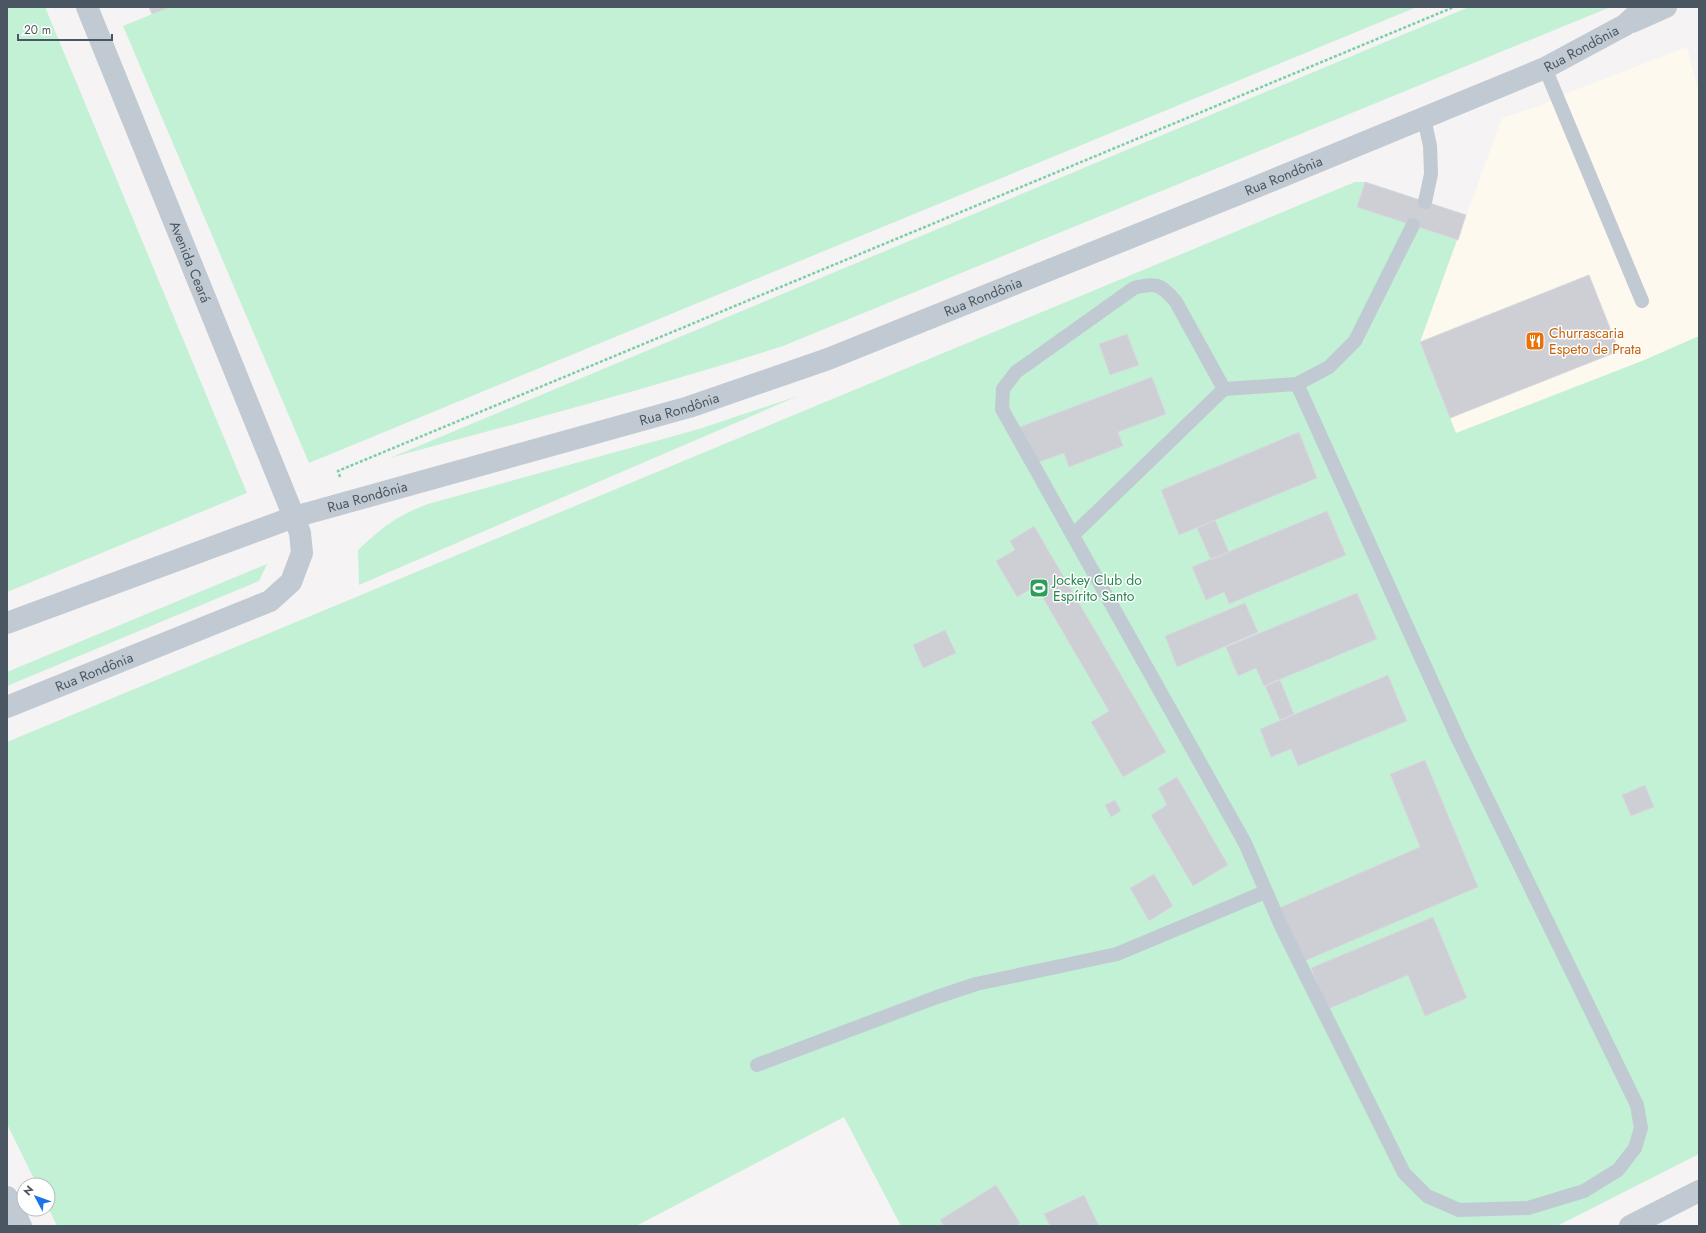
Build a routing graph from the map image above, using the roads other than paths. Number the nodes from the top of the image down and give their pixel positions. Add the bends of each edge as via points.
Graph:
1 (87, 7) edge
2 (1644, 7) edge
3 (1666, 7) edge
4 (1625, 25) junction
5 (1545, 68) junction
6 (1424, 118) junction
7 (1425, 202) dead end
8 (1413, 225) dead end
9 (1642, 301) dead end
10 (1297, 384) junction
11 (1224, 389) junction
12 (294, 516) junction
13 (1073, 536) junction
14 (7, 623) edge
15 (7, 707) edge
16 (1265, 892) junction
17 (756, 1065) dead end
18 (1699, 1191) edge
19 (7, 1197) edge
20 (21, 1226) edge
21 (1630, 1226) edge

1 - 12 street, Avenida Ceará
2 - 4 street, Rua Rondônia
3 - 4 street
4 - 5 street, Rua Rondônia
5 - 6 street, Rua Rondônia
5 - 9 lane
6 - 7 lane via 1430,146 1431,174
6 - 12 street, Rua Rondônia via 828,359 689,407
8 - 10 lane via 1355,341 1329,367
10 - 11 lane
10 - 16 lane via 1458,739 1636,1105 1641,1128 1635,1148 1618,1170 1584,1191 1528,1208 1459,1210 1427,1196 1404,1173
11 - 13 lane
11 - 13 lane via 1176,302 1166,289 1150,284 1134,288 1016,372 1003,389 1002,410
12 - 14 street, Rua Rondônia
12 - 15 street, Rua Rondônia via 300,533 302,553 291,582 270,600
13 - 16 lane via 1245,843
16 - 17 lane via 1117,954 963,988
18 - 21 street
19 - 20 street

